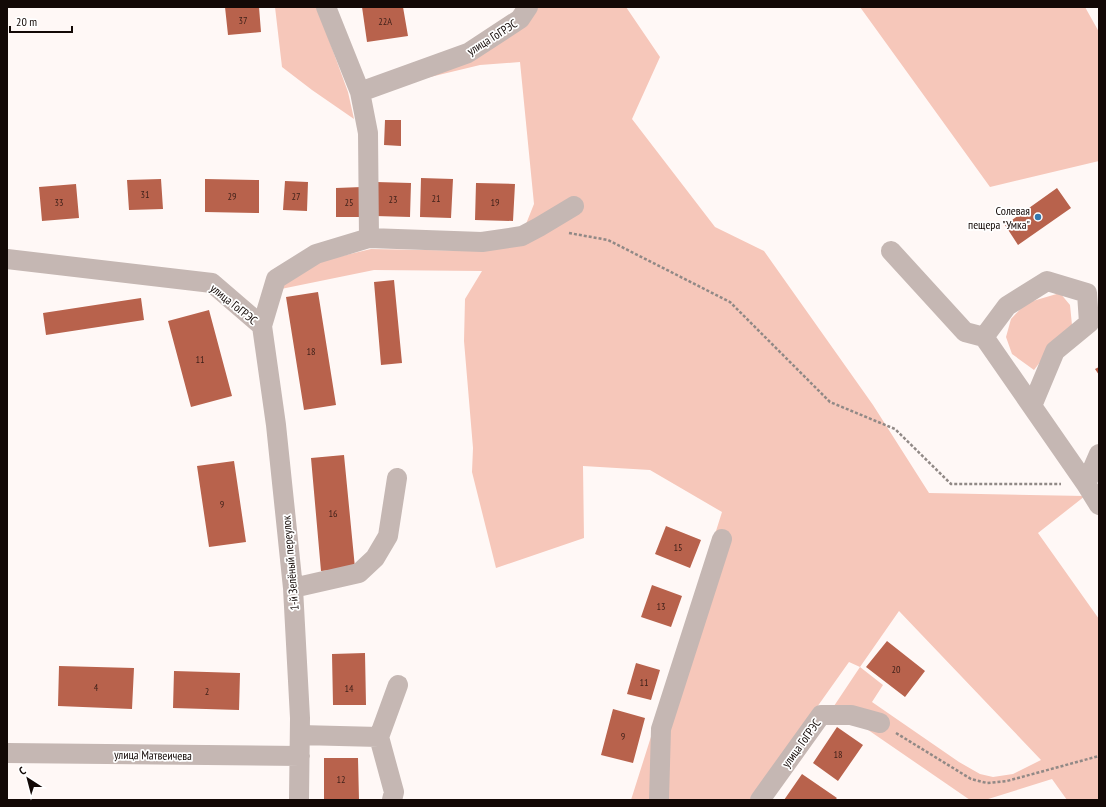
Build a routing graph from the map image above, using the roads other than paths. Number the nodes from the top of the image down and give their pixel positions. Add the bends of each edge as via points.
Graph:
1 (326, 7) edge
2 (528, 7) edge
3 (360, 92) junction
4 (574, 206) dead end
5 (370, 238) junction
6 (891, 251) dead end
7 (7, 259) edge
8 (262, 326) junction
9 (984, 337) junction
10 (1032, 406) junction
11 (1099, 454) edge
12 (397, 478) dead end
13 (1086, 484) junction
14 (1099, 505) edge
15 (722, 539) dead end
16 (293, 588) junction
17 (398, 685) dead end
18 (880, 724) road end
19 (300, 735) junction
20 (380, 737) junction
21 (7, 753) edge
22 (300, 756) junction
23 (299, 800) edge
24 (392, 800) edge
25 (659, 800) edge
26 (760, 800) edge

1 - 3 street
2 - 3 street, улица ГоГРЭС via 520,19 468,53
3 - 5 street via 368,133
4 - 5 street, улица ГоГРЭС via 522,236 482,242
5 - 8 street, улица ГоГРЭС via 316,254 276,279
6 - 9 street via 965,332
7 - 8 street, улица ГоГРЭС via 212,283
8 - 16 street, 1-й Зелёный переулок via 276,425
9 - 10 street
9 - 10 street via 1007,306 1046,281 1087,293 1089,323 1055,351
10 - 13 street
11 - 13 street
12 - 16 street via 388,536 375,558 359,573
13 - 14 street
15 - 25 street via 661,729
16 - 19 street, 1-й Зелёный переулок
17 - 20 street
18 - 26 street, улица ГоГРЭС via 851,715 821,716
19 - 20 street
19 - 22 street, 1-й Зелёный переулок
20 - 24 street via 394,792
21 - 22 street, улица Матвеичева
22 - 23 street, 1-й Зелёный переулок

